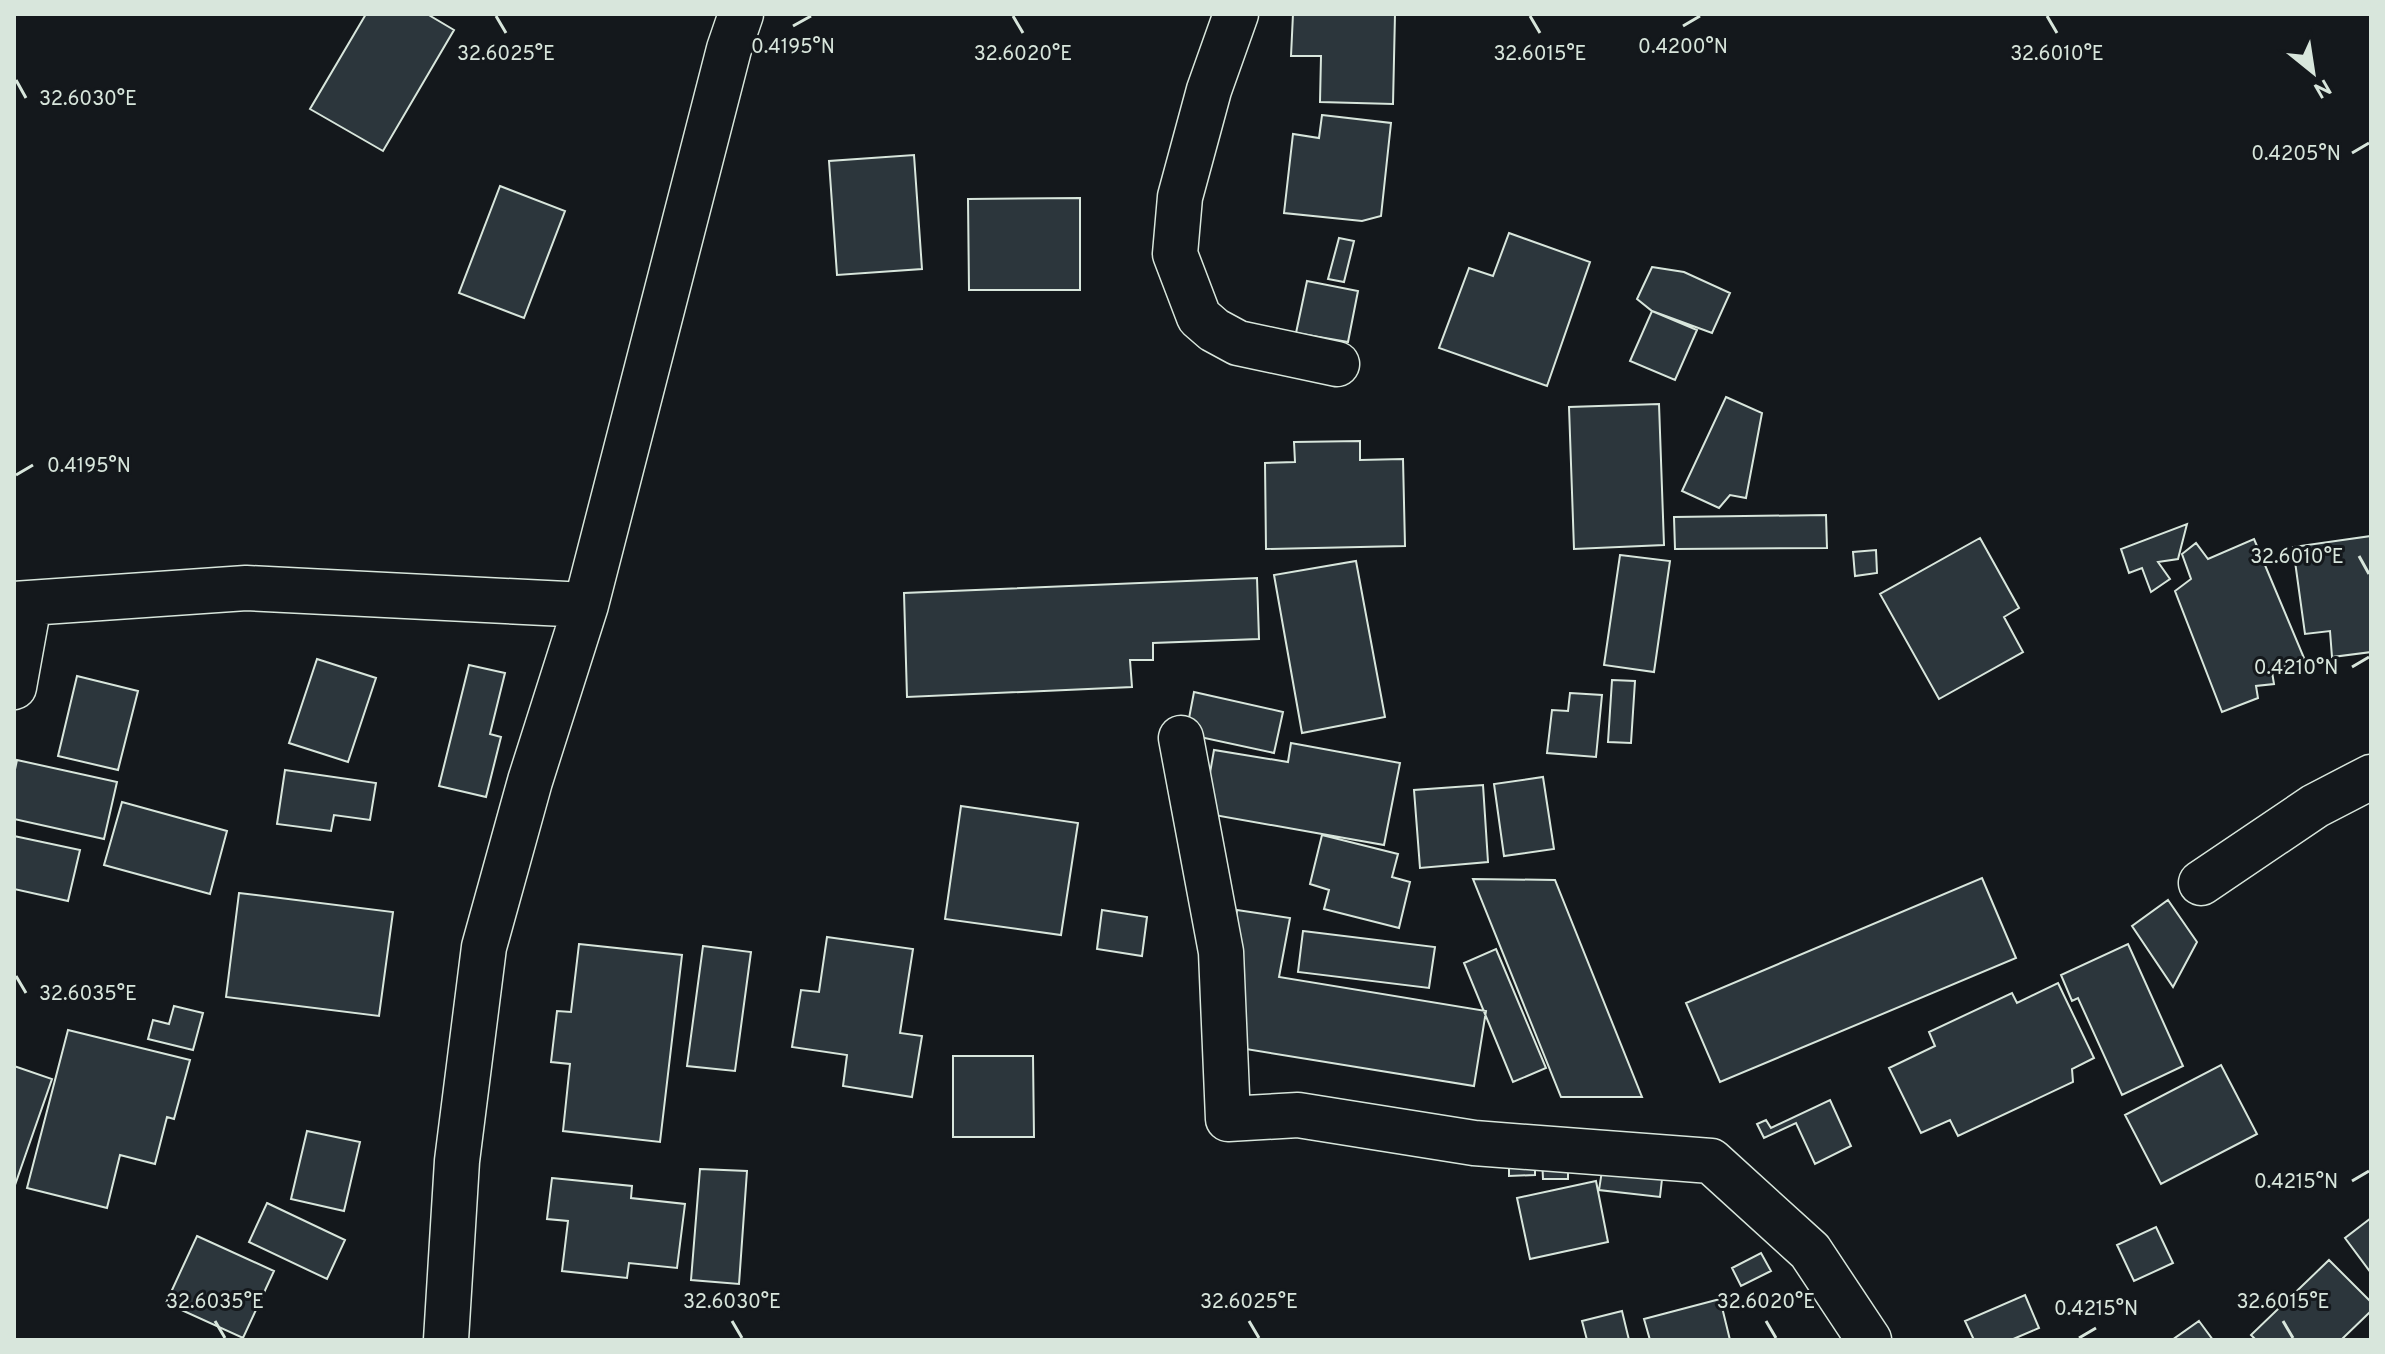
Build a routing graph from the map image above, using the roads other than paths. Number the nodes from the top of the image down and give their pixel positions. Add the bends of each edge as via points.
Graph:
1 (741, 14) edge
2 (1236, 14) edge
3 (1337, 364) dead end
4 (21, 604) edge
5 (586, 605) junction
6 (14, 687) edge
7 (1181, 738) dead end
8 (2371, 777) edge
9 (2201, 883) dead end
10 (446, 1340) edge
11 (1869, 1340) edge

1 - 5 street
2 - 3 street via 1180,197 1175,254 1199,317 1214,330 1238,343
4 - 5 street via 246,588
4 - 6 street
5 - 10 street via 484,947 457,1161
7 - 11 street via 1221,952 1228,1119 1298,1115 1474,1143 1711,1161 1810,1251
8 - 9 street via 2315,806

